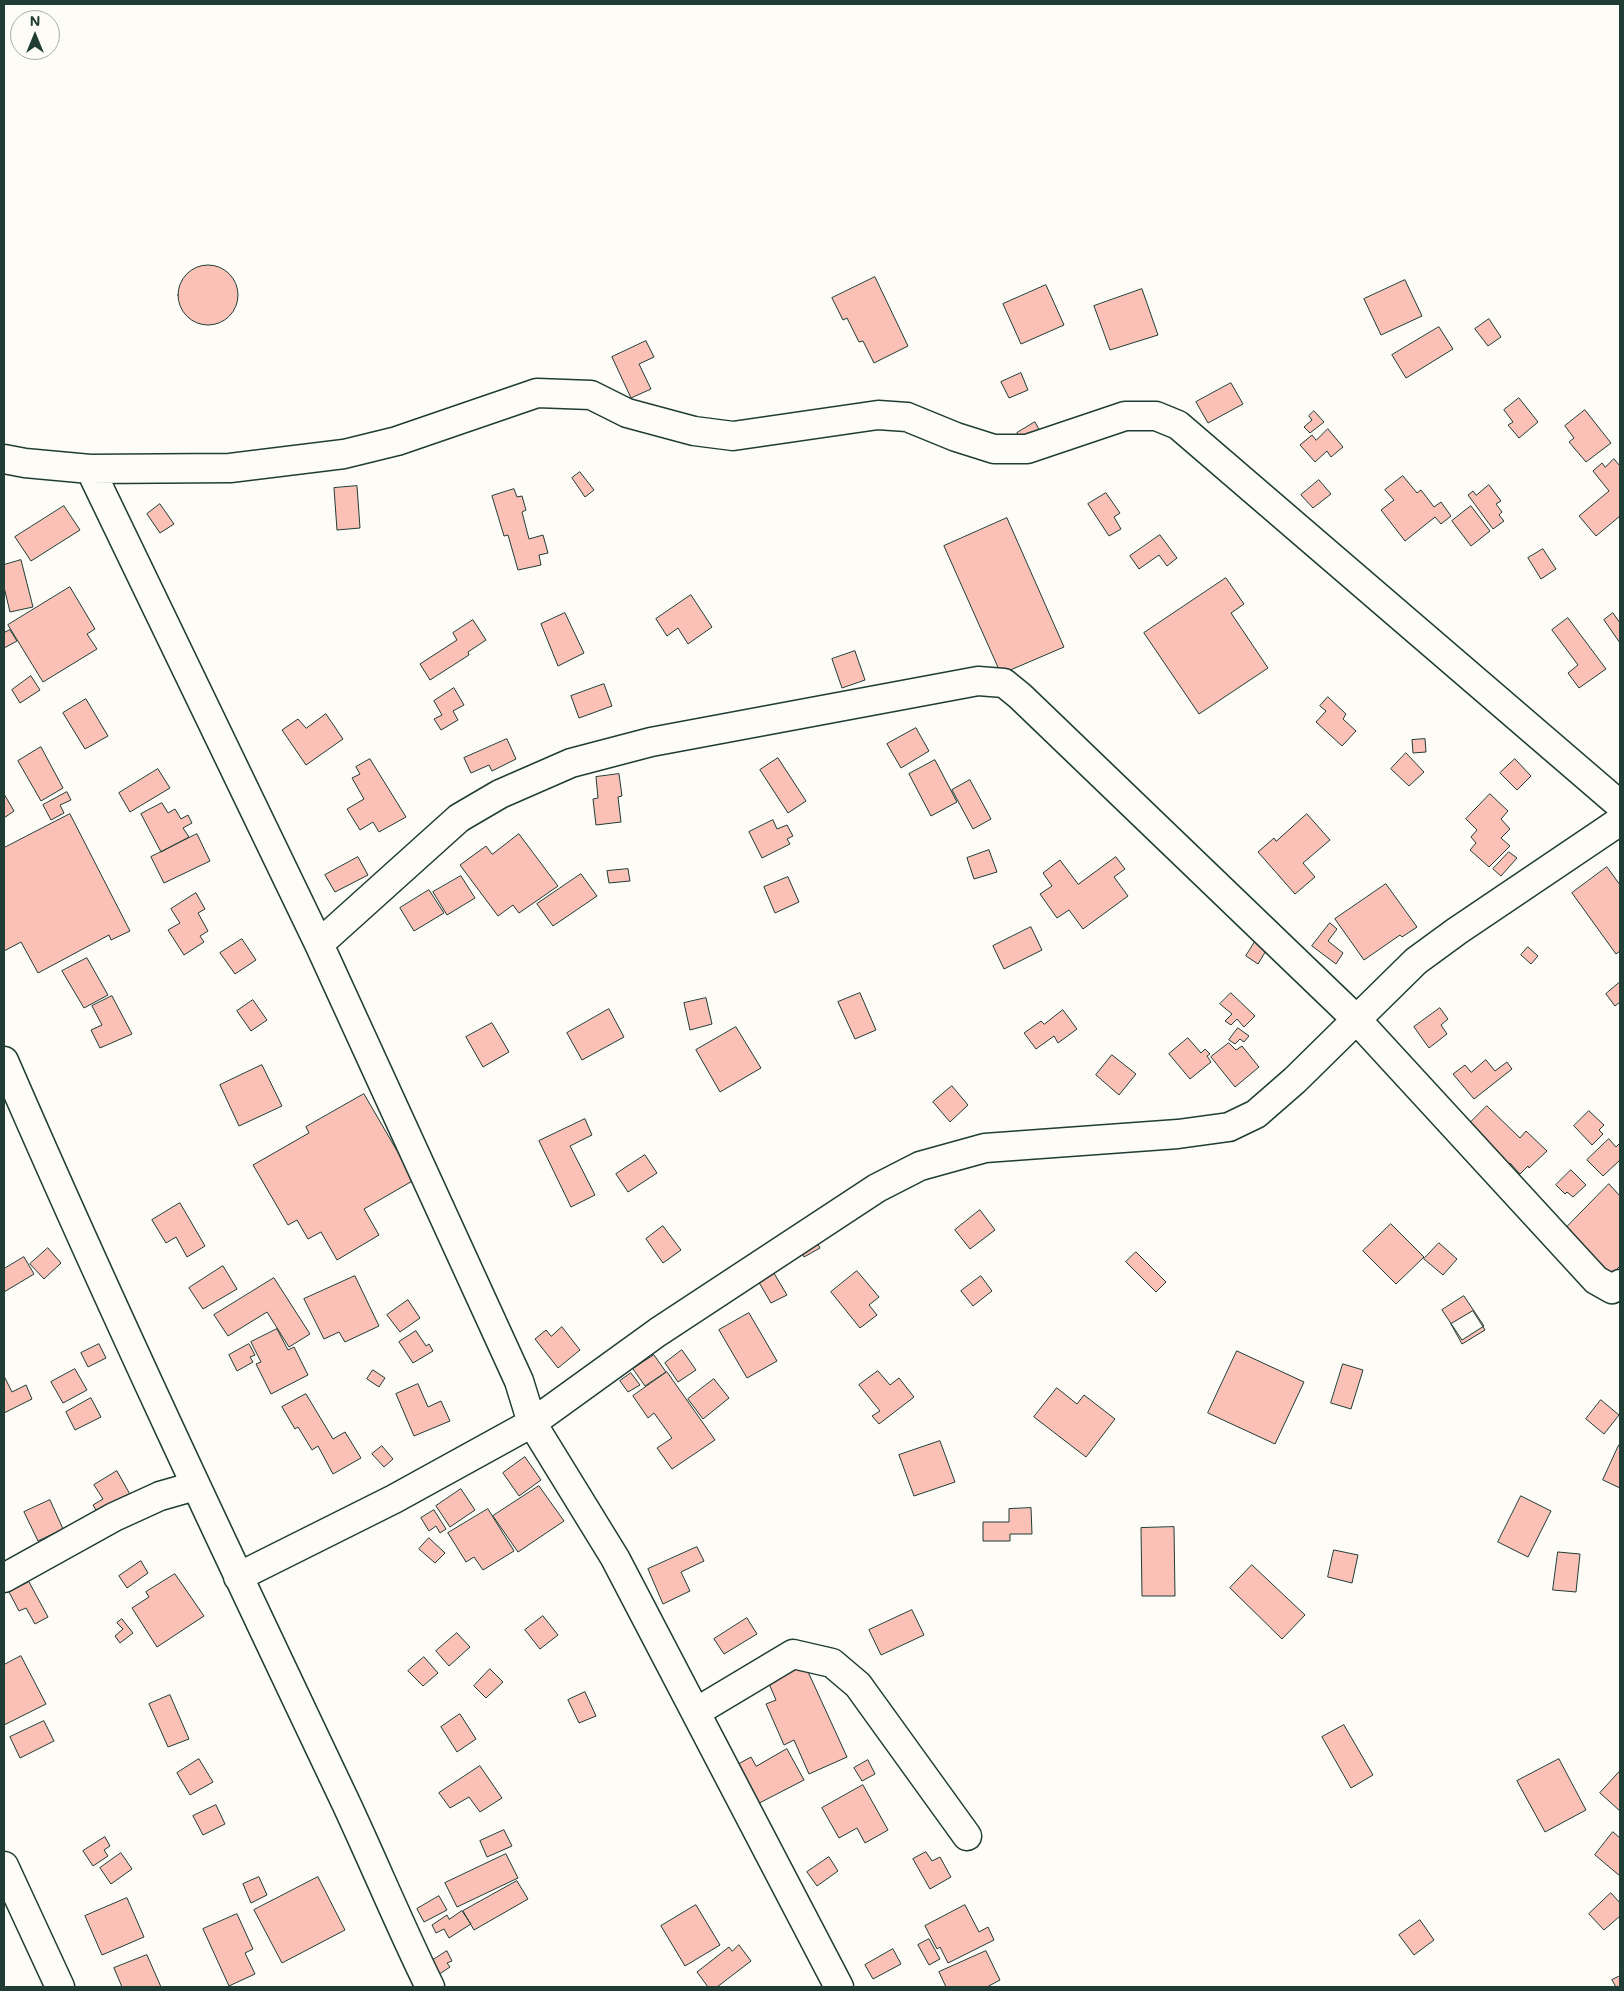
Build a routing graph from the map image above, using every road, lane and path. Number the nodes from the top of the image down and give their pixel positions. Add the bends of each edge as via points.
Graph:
1 (4, 459) edge
2 (90, 469) junction
3 (1620, 804) edge
4 (1620, 821) edge
5 (319, 944) junction
6 (1356, 1019) junction
7 (4, 1061) edge
8 (1620, 1284) edge
9 (532, 1423) junction
10 (195, 1486) junction
11 (238, 1577) junction
12 (4, 1578) edge
13 (696, 1712) junction
14 (967, 1836) dead end
15 (4, 1866) edge
16 (60, 1987) edge
17 (430, 1987) edge
18 (839, 1987) edge

1 - 2 street
2 - 3 street via 230,468 344,454 397,441 537,392 590,395 627,413 694,431 733,436 878,415 907,417 994,448 1027,449 1125,416 1156,416 1186,432
2 - 5 street
4 - 6 street via 1416,961
5 - 6 street via 459,818 500,794 571,763 660,740 978,681 995,682 1004,683 1020,696
5 - 9 street via 519,1381
6 - 8 street via 1596,1280 1612,1289
6 - 9 street via 1256,1114 1229,1127 1178,1134 985,1148 920,1166 877,1188 658,1332
7 - 10 street
9 - 11 street via 394,1499
9 - 13 street via 615,1558
10 - 11 street
10 - 12 street via 160,1496 114,1517
11 - 17 street
13 - 14 street via 793,1654 832,1663 858,1685
13 - 18 street
15 - 16 street

